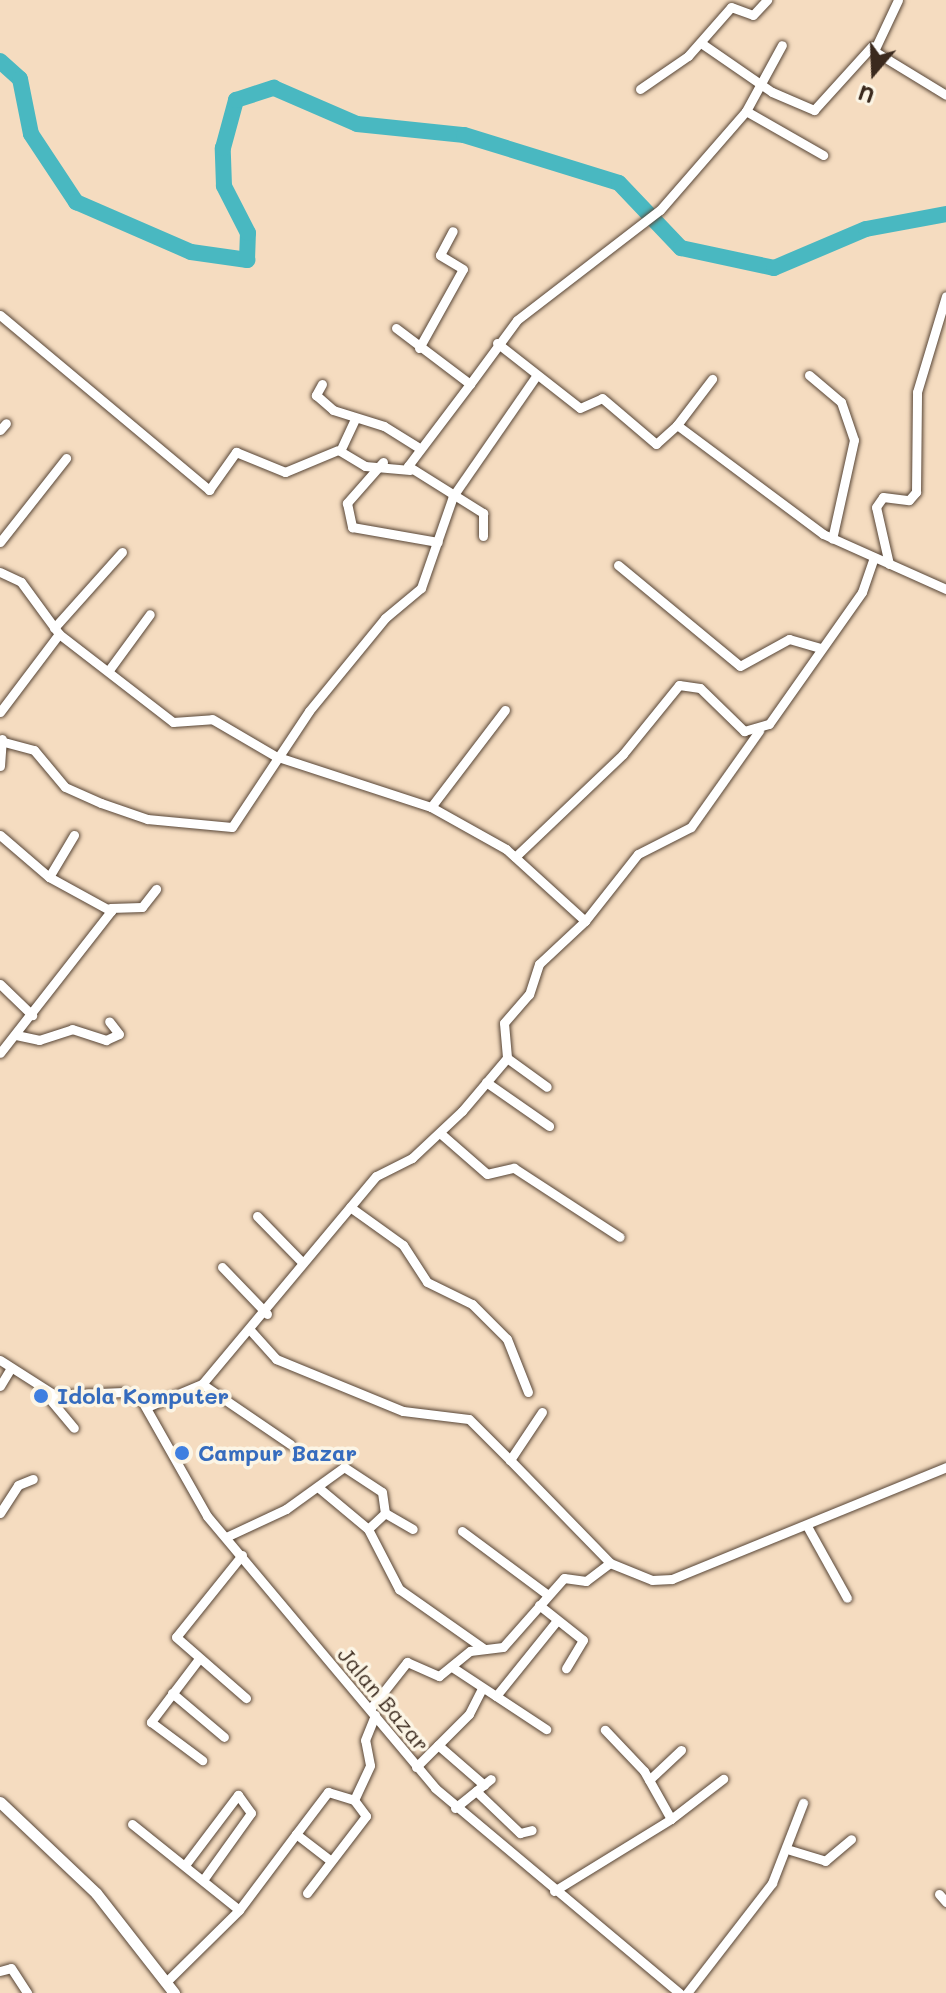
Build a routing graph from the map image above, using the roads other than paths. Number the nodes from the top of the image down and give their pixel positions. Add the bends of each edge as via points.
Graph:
1 (767, 0) edge
2 (895, 1) edge
3 (701, 43) junction
4 (782, 45) dead end
5 (872, 46) junction
6 (760, 84) junction
7 (640, 89) dead end
8 (946, 95) edge
9 (746, 111) junction
10 (823, 155) dead end
11 (453, 231) dead end
12 (946, 296) edge
13 (0, 315) edge
14 (396, 328) dead end
15 (497, 343) junction
16 (419, 348) junction
17 (809, 375) dead end
18 (536, 376) junction
19 (712, 379) dead end
20 (322, 384) dead end
21 (470, 384) junction
22 (355, 419) junction
23 (677, 425) junction
24 (417, 447) junction
25 (338, 450) junction
26 (66, 458) dead end
27 (383, 462) junction
28 (410, 470) junction
29 (453, 496) junction
30 (483, 536) dead end
31 (832, 539) junction
32 (0, 542) edge
33 (438, 542) junction
34 (122, 552) dead end
35 (873, 560) junction
36 (889, 564) junction
37 (618, 565) dead end
38 (0, 572) edge
39 (946, 589) edge
40 (150, 614) dead end
41 (56, 631) junction
42 (821, 648) junction
43 (109, 670) junction
44 (505, 710) dead end
45 (0, 712) edge
46 (759, 731) junction
47 (2, 739) edge
48 (275, 756) junction
49 (0, 766) edge
50 (431, 807) junction
51 (0, 835) edge
52 (74, 835) dead end
53 (515, 857) junction
54 (49, 877) junction
55 (156, 889) dead end
56 (110, 908) junction
57 (585, 921) junction
58 (0, 984) edge
59 (32, 1015) junction
60 (109, 1021) dead end
61 (16, 1035) junction
62 (0, 1053) edge
63 (507, 1058) junction
64 (486, 1082) junction
65 (547, 1087) dead end
66 (549, 1126) dead end
67 (440, 1133) junction
68 (350, 1207) junction
69 (257, 1216) dead end
70 (620, 1237) dead end
71 (300, 1260) junction
72 (222, 1267) dead end
73 (267, 1314) junction
74 (251, 1331) junction
75 (0, 1360) edge
76 (11, 1368) junction
77 (202, 1384) junction
78 (0, 1386) edge
79 (43, 1391) junction
80 (528, 1392) dead end
81 (147, 1407) junction
82 (542, 1412) dead end
83 (74, 1428) dead end
84 (290, 1444) dead end
85 (510, 1460) junction
86 (946, 1467) edge
87 (33, 1479) dead end
88 (319, 1488) junction
89 (0, 1513) edge
90 (385, 1513) junction
91 (807, 1526) junction
92 (368, 1529) junction
93 (413, 1529) dead end
94 (462, 1531) dead end
95 (226, 1537) junction
96 (242, 1555) junction
97 (610, 1563) junction
98 (548, 1595) junction
99 (847, 1598) dead end
100 (539, 1605) junction
101 (555, 1623) junction
102 (483, 1648) junction
103 (198, 1660) junction
104 (452, 1667) junction
105 (566, 1668) dead end
106 (482, 1689) junction
107 (172, 1693) junction
108 (496, 1696) junction
109 (246, 1698) dead end
110 (372, 1712) junction
111 (546, 1729) dead end
112 (605, 1730) dead end
113 (224, 1737) dead end
114 (438, 1745) junction
115 (681, 1750) dead end
116 (202, 1760) dead end
117 (416, 1767) junction
118 (723, 1779) dead end
119 (649, 1780) junction
120 (483, 1785) junction
121 (354, 1800) junction
122 (0, 1802) edge
123 (803, 1803) dead end
124 (455, 1808) junction
125 (671, 1819) junction
126 (132, 1824) dead end
127 (532, 1830) dead end
128 (296, 1834) junction
129 (851, 1839) dead end
130 (790, 1850) junction
131 (331, 1861) junction
132 (185, 1865) junction
133 (203, 1880) junction
134 (554, 1891) junction
135 (307, 1893) dead end
136 (239, 1910) junction
137 (0, 1971) edge
138 (167, 1988) edge
139 (27, 1993) edge
140 (679, 1993) edge
141 (687, 1993) edge

1 - 3 street via 753,15 731,7
2 - 5 street
3 - 6 street
3 - 7 street
4 - 6 street
5 - 6 street via 814,110
5 - 8 street via 889,64
6 - 9 street
9 - 10 street
9 - 15 street via 660,210
11 - 16 street via 440,255 463,269
12 - 36 street via 917,392 916,492 909,500 883,497 876,507
13 - 25 street via 209,490 236,452 285,472
14 - 16 street
15 - 18 street
15 - 21 street
16 - 21 street
17 - 31 street via 841,402 854,440
18 - 23 street via 582,409 602,398 654,443
18 - 29 street
19 - 23 street
20 - 22 street via 318,397
21 - 24 street
22 - 24 street via 384,426
22 - 25 street
23 - 31 street via 729,470
24 - 28 street
25 - 27 street via 365,466
26 - 32 street
27 - 28 street
27 - 33 street via 347,503 352,527
28 - 29 street
29 - 30 street via 486,517
29 - 33 street
31 - 35 street
33 - 48 street via 421,588 385,618
34 - 41 street
35 - 36 street
35 - 42 street via 862,592
36 - 39 street
37 - 42 street via 740,666 789,639
38 - 41 street via 21,582
40 - 43 street
41 - 43 street
41 - 45 street
42 - 46 street
43 - 48 street via 178,725 212,719
44 - 50 street
46 - 53 street via 736,726 693,684 679,685 623,754
46 - 57 street via 691,827 638,854
47 - 48 street via 34,750 74,792 147,819 221,829 235,825
47 - 49 street
48 - 50 street
50 - 53 street
51 - 54 street
52 - 54 street
53 - 57 street
54 - 56 street
55 - 56 street via 142,907
56 - 59 street
57 - 63 street via 539,964 529,994 504,1023
58 - 59 street
59 - 61 street
60 - 61 street via 119,1034 106,1040 72,1029 39,1040
61 - 62 street
63 - 64 street
63 - 65 street
64 - 66 street
64 - 67 street
67 - 68 street via 376,1176
67 - 70 street via 487,1174 514,1168
68 - 71 street
68 - 80 street via 403,1245 427,1282 472,1304 507,1339
69 - 71 street
71 - 73 street
72 - 73 street
73 - 74 street
74 - 77 street
74 - 85 street via 276,1359 403,1411 469,1419
75 - 76 street
76 - 78 street
76 - 79 street
77 - 81 street
77 - 84 street
79 - 81 street via 67,1397 130,1393
79 - 83 street
81 - 95 street, Jalan Bazar via 198,1503
82 - 85 street
85 - 97 street
86 - 91 street
87 - 89 street via 18,1485
88 - 90 street via 347,1467 382,1492
88 - 92 street
88 - 95 street
90 - 92 street
90 - 93 street
91 - 97 street via 664,1581
91 - 99 street
92 - 102 street via 399,1589
94 - 98 street
95 - 96 street, Jalan Bazar
96 - 103 street via 176,1637
96 - 110 street, Jalan Bazar
97 - 98 street via 586,1581 564,1578
98 - 100 street
100 - 101 street
100 - 102 street via 503,1647
101 - 105 street via 583,1640
101 - 108 street
102 - 104 street
103 - 107 street
103 - 109 street
104 - 106 street
104 - 110 street via 436,1676 407,1662
106 - 108 street
106 - 114 street
107 - 113 street
107 - 116 street via 151,1722
108 - 111 street
110 - 117 street, Jalan Bazar
110 - 121 street via 365,1740 370,1765
112 - 119 street
114 - 117 street
114 - 120 street
115 - 119 street
117 - 124 street, Jalan Bazar
118 - 125 street
119 - 125 street
120 - 124 street
120 - 127 street via 520,1833
121 - 128 street via 327,1793
121 - 131 street via 365,1823
122 - 138 main road via 81,1877
123 - 130 street
124 - 134 street, Jalan Bazar
125 - 134 street
126 - 132 street
128 - 131 street
128 - 136 street
129 - 130 street via 825,1861
130 - 141 street via 737,1933
131 - 135 street
132 - 133 street
132 - 133 street via 238,1795 251,1813
133 - 136 street
134 - 140 street, Jalan Bazar
136 - 138 street
137 - 139 street via 11,1968

